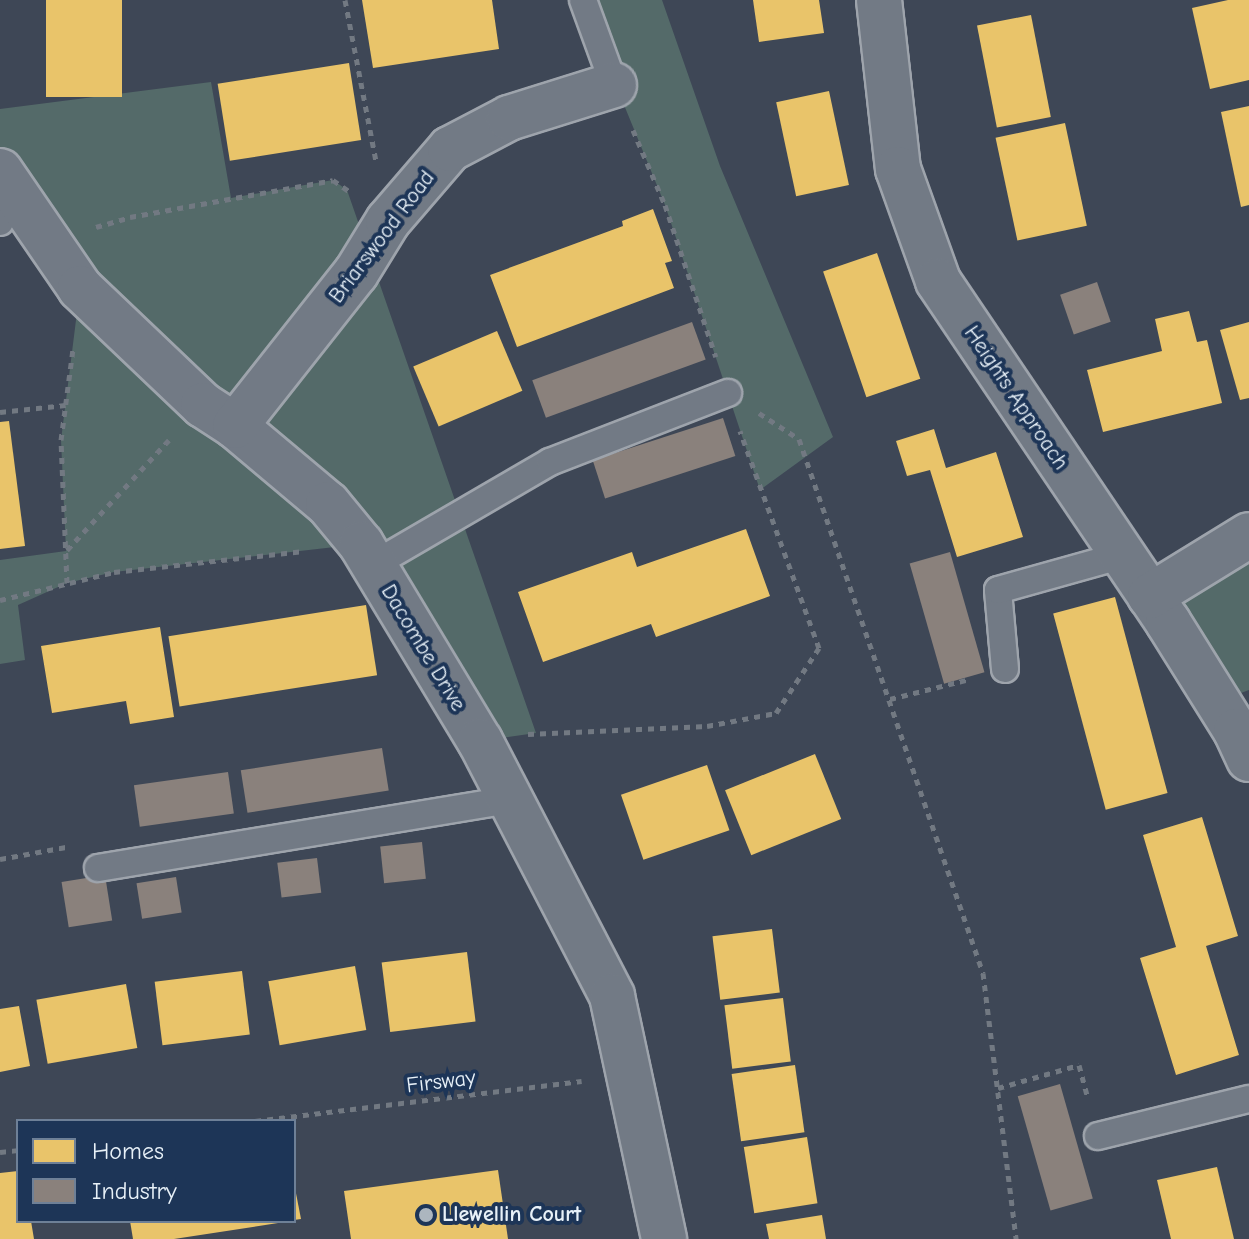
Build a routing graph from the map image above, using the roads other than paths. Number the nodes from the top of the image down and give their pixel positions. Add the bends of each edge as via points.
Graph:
1 (583, 0) edge
2 (879, 0) edge
3 (614, 85) joint
4 (4, 196) edge
5 (728, 393) road end
6 (219, 415) junction
7 (1249, 535) edge
8 (367, 555) junction
9 (1123, 555) junction
10 (1150, 596) junction
11 (1005, 669) road end
12 (1249, 759) edge
13 (510, 800) junction
14 (98, 868) road end
15 (1249, 1099) edge
16 (1098, 1136) road end
17 (664, 1239) edge

1 - 3 lane
2 - 9 street, Heights Approach via 898,169 938,281
3 - 6 street, Briarswood Road via 509,118 450,149 388,221 356,273
4 - 6 street, Dacombe Drive via 62,258 80,288
5 - 8 lane via 550,462
6 - 8 street, Dacombe Drive via 328,504
7 - 10 street
8 - 13 street, Dacombe Drive
9 - 10 street, Heights Approach
9 - 11 lane via 998,590
10 - 12 street, Heights Approach
13 - 14 lane
13 - 17 street, Dacombe Drive via 612,996
15 - 16 lane

